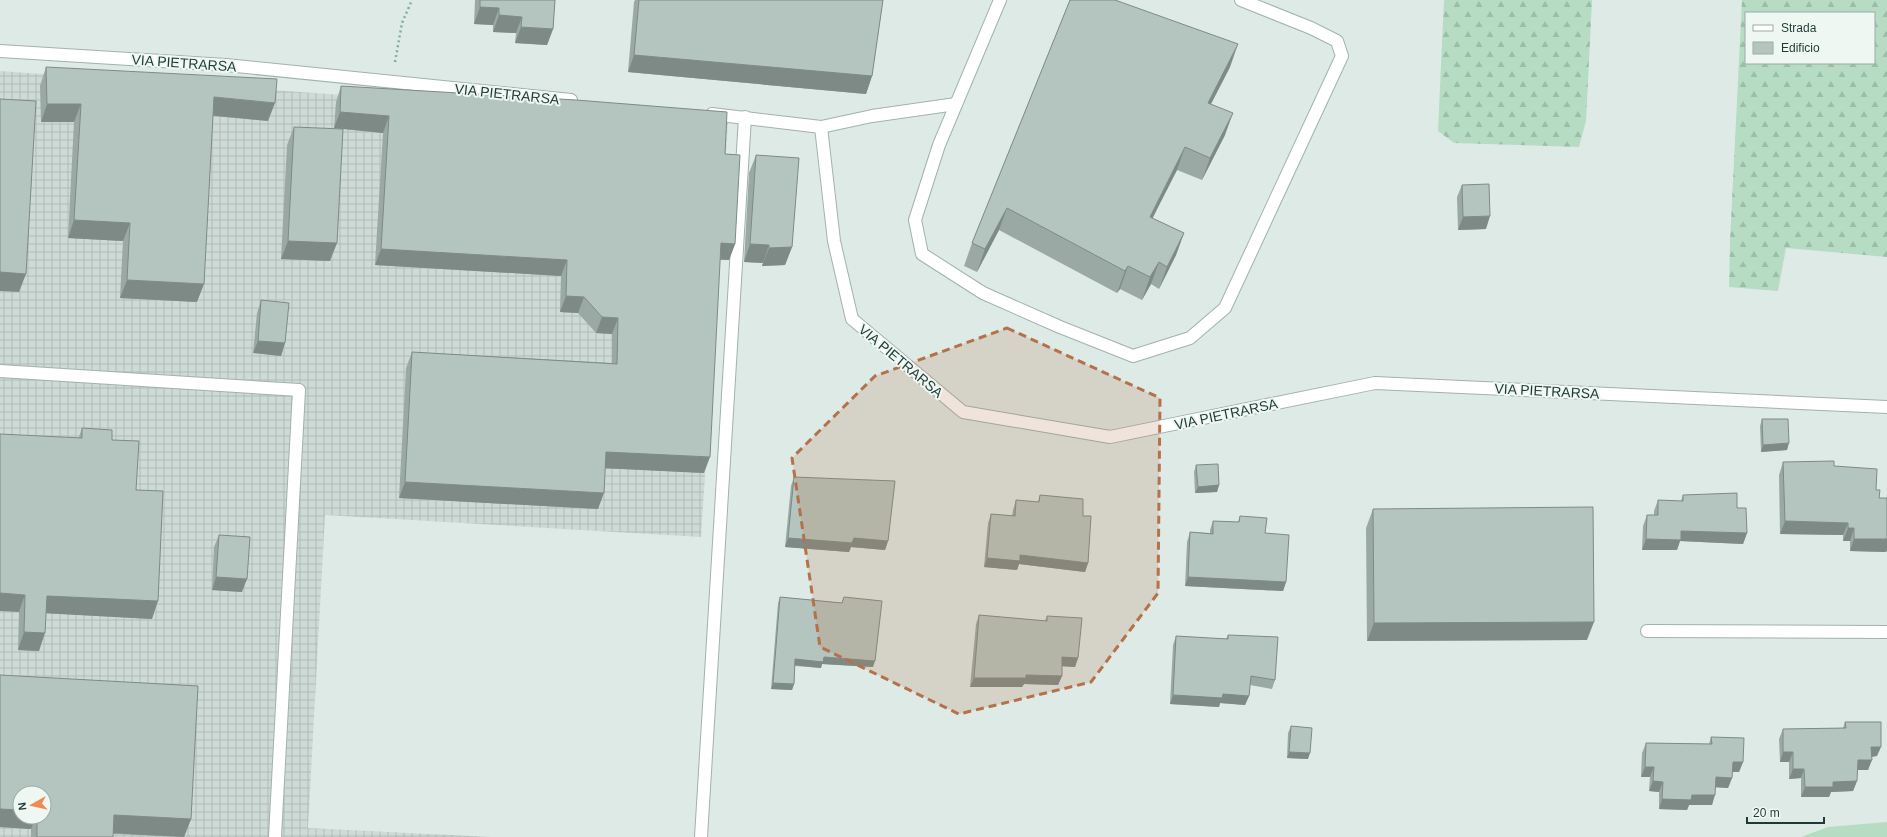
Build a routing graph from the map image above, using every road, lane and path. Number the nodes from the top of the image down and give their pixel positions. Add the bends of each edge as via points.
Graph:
1 (412, 0) edge
2 (1000, 0) edge
3 (1241, 0) edge
4 (0, 51) edge
5 (392, 82) junction
6 (580, 101) edge
7 (956, 104) junction
8 (698, 112) edge
9 (745, 117) junction
10 (821, 127) junction
11 (0, 371) edge
12 (1887, 407) edge
13 (1647, 631) dead end
14 (1887, 632) edge
15 (275, 837) edge
16 (701, 837) edge

1 - 5 path via 402,23
2 - 7 street
3 - 7 street via 1337,41 1342,56 1225,308 1190,338 1133,356 983,293 922,254 915,220 939,145
4 - 5 street, VIA PIETRARSA via 226,65
5 - 6 street, VIA PIETRARSA
7 - 10 street via 872,116
8 - 9 street
9 - 10 street
9 - 16 street
10 - 12 street, VIA PIETRARSA via 834,241 852,319 963,412 1110,437 1374,383
11 - 15 street via 299,390
13 - 14 street

